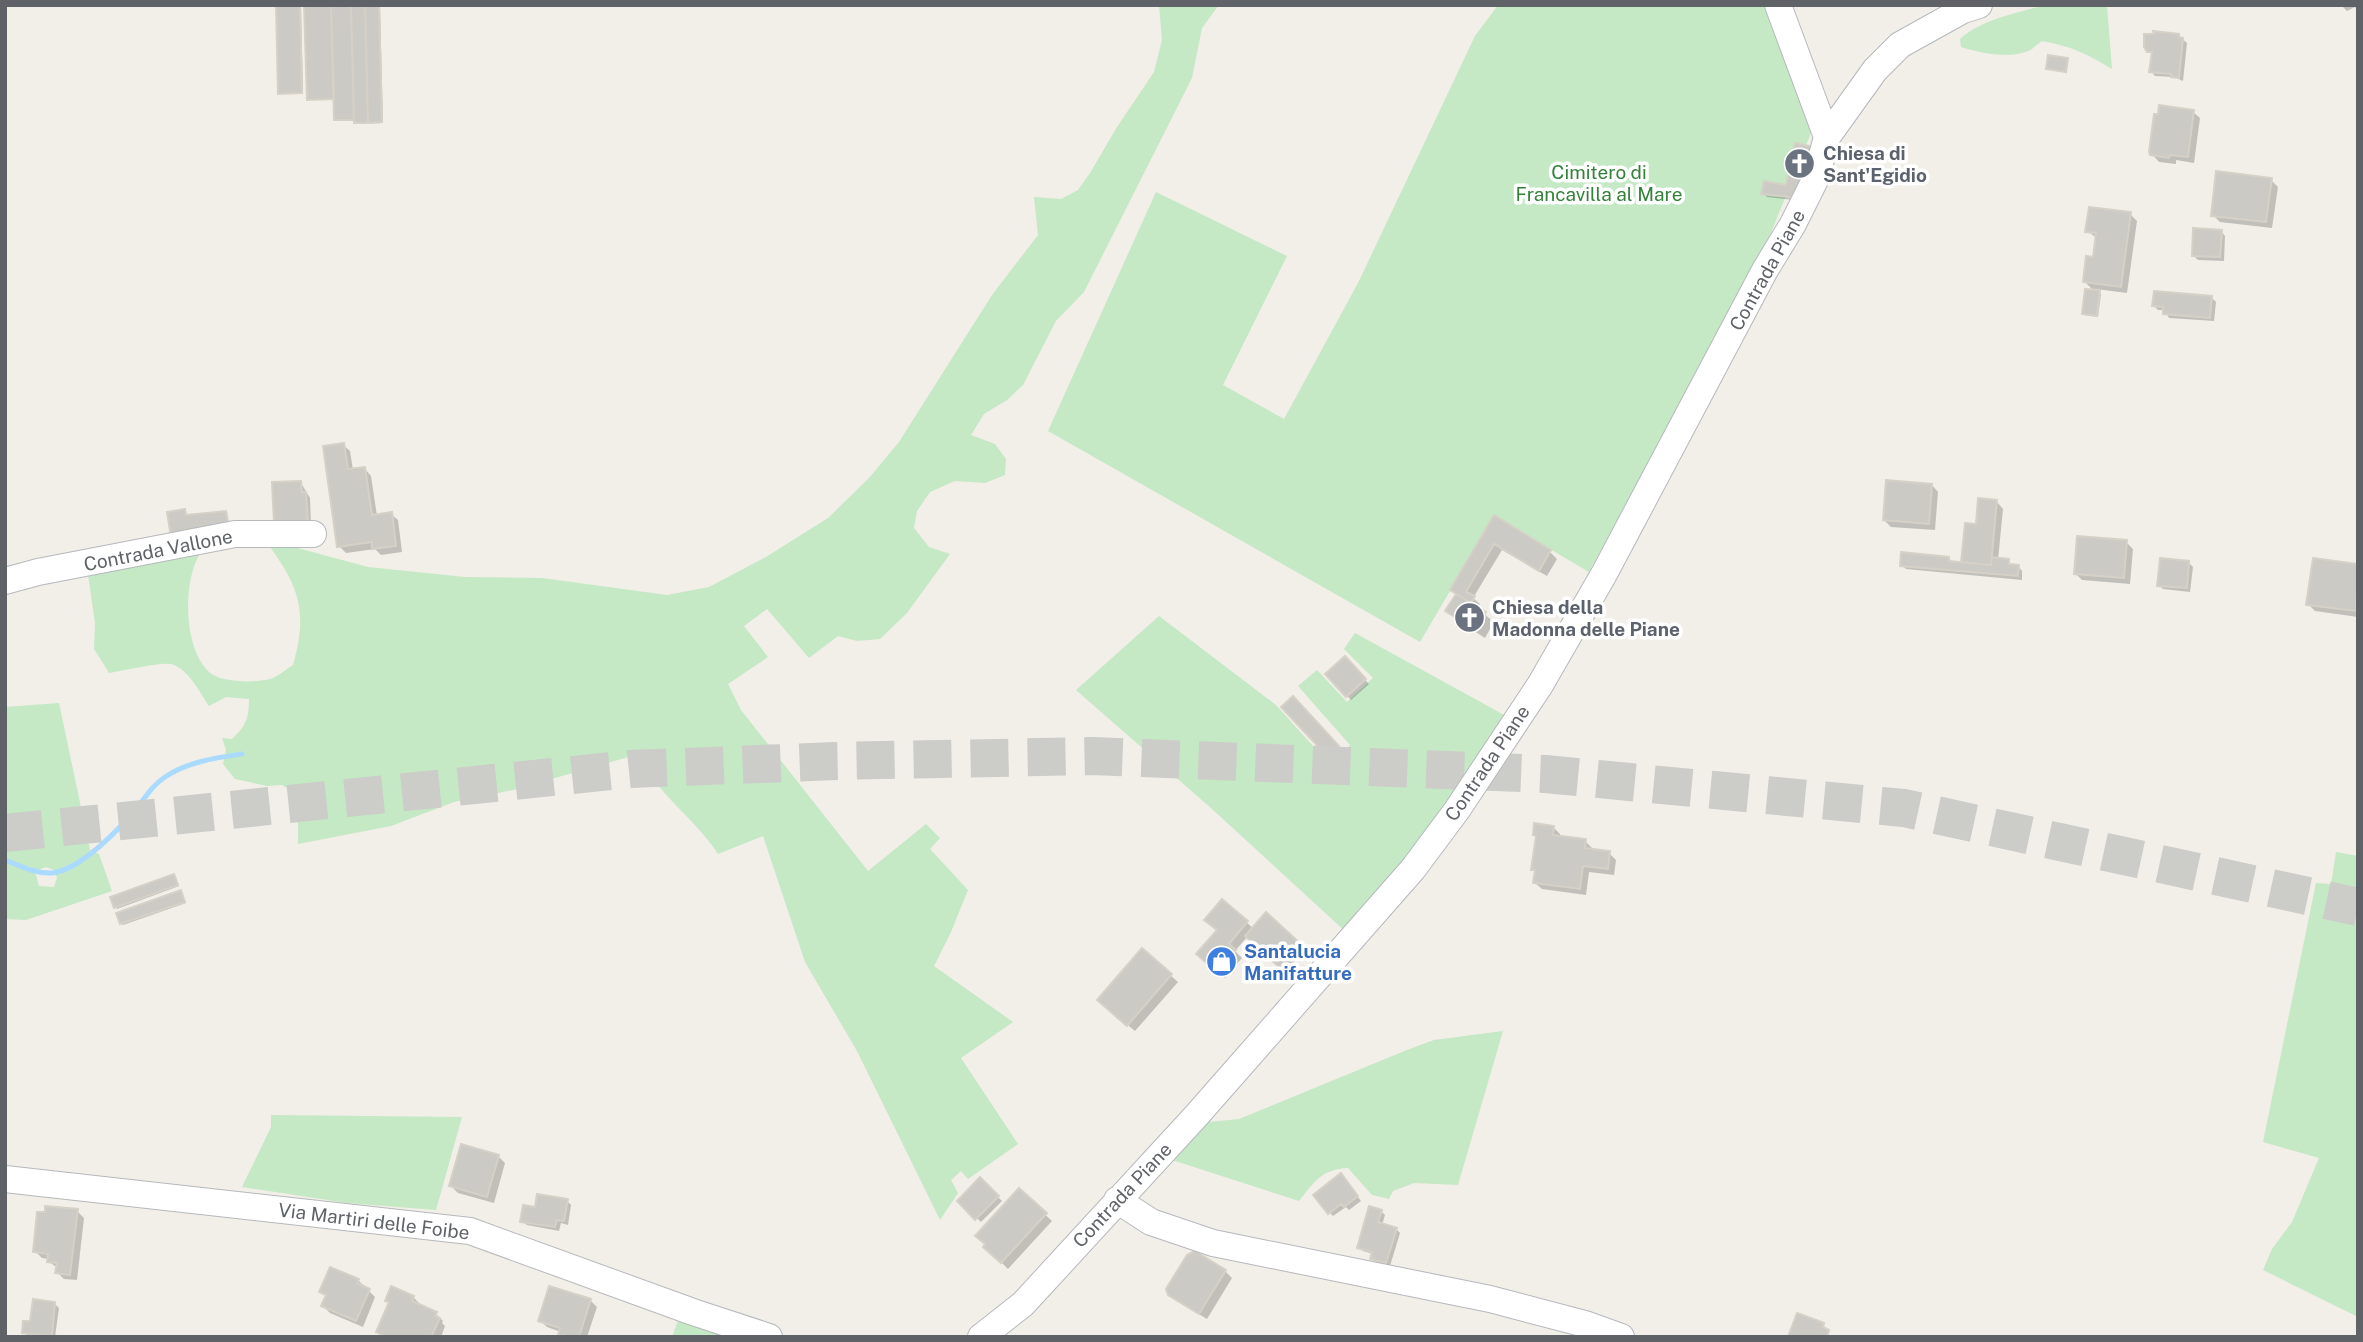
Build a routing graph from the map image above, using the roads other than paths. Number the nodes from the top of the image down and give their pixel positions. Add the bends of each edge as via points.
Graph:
1 (1778, 5) edge
2 (1979, 5) edge
3 (1826, 137) junction
4 (313, 534) dead end
5 (5, 581) edge
6 (5, 1180) edge
7 (1117, 1200) junction
8 (1023, 1304) junction
9 (769, 1337) edge
10 (981, 1337) edge
11 (1004, 1337) edge
12 (1621, 1337) edge

1 - 3 street
2 - 3 street, Contrada Piane via 1900,45 1875,70
3 - 7 street, Contrada Piane via 1816,178 1793,224 1604,573 1540,685 1457,810 1413,869 1248,1059
4 - 5 street, Contrada Vallone via 235,534
6 - 9 street, Via Martiri delle Foibe via 470,1231
7 - 8 street, Contrada Piane
7 - 12 street via 1151,1222 1213,1242 1512,1304
8 - 10 street
8 - 11 street

